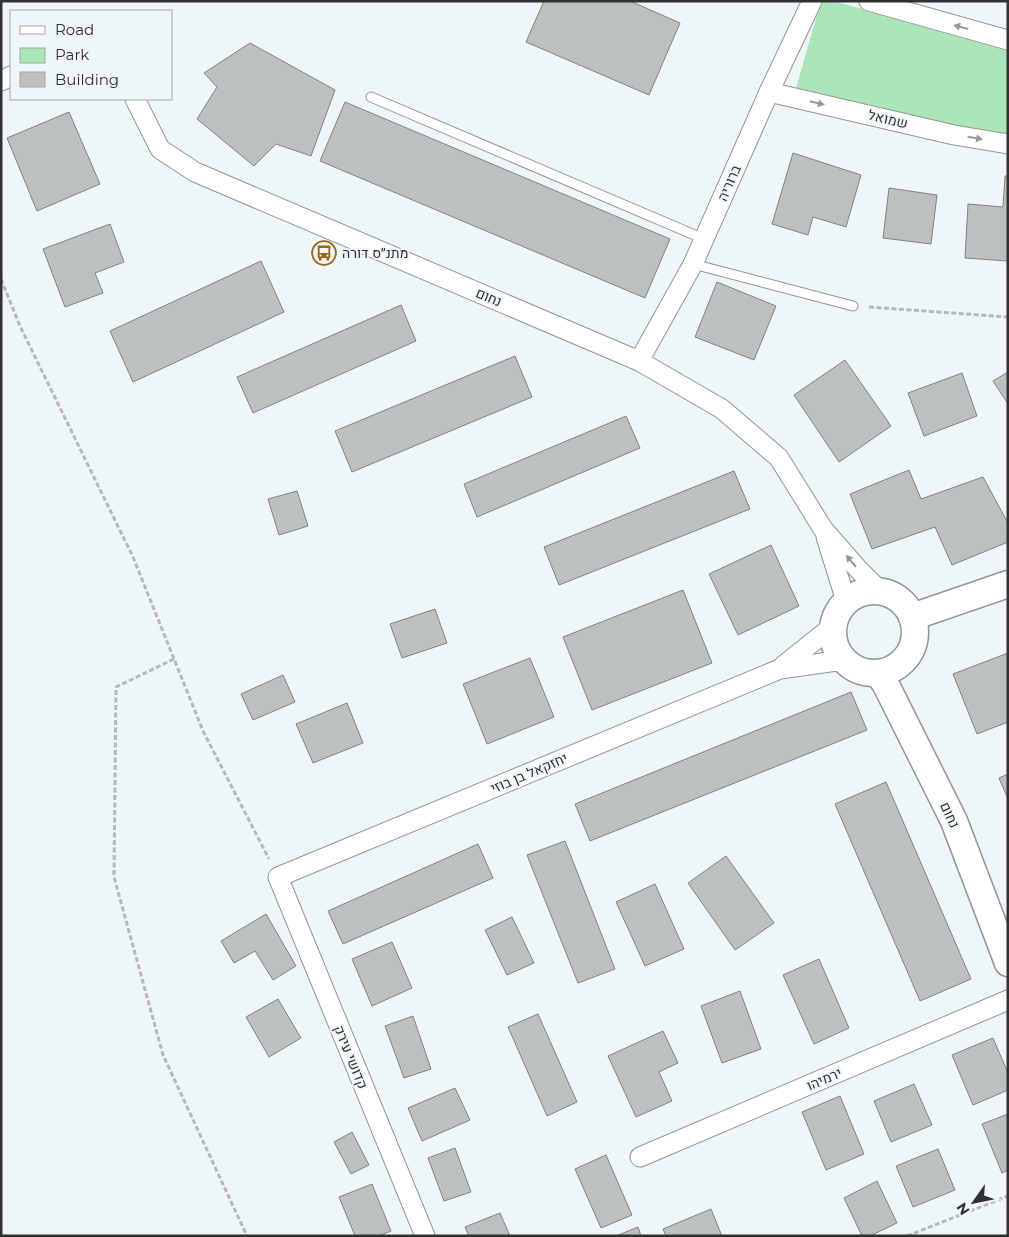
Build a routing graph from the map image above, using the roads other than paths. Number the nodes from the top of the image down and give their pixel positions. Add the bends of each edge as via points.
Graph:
1 (812, 1) edge
2 (869, 1) edge
3 (1008, 40) edge
4 (769, 92) junction
5 (371, 97) dead end
6 (136, 100) edge
7 (1008, 144) edge
8 (704, 239) junction
9 (693, 264) junction
10 (853, 306) road end
11 (639, 361) junction
12 (823, 529) junction
13 (1008, 584) edge
14 (880, 591) junction
15 (846, 601) junction
16 (912, 617) junction
17 (833, 626) junction
18 (844, 660) junction
19 (780, 669) junction
20 (878, 673) junction
21 (278, 878) joint
22 (1008, 963) edge
23 (1008, 1000) edge
24 (640, 1157) dead end
25 (425, 1236) edge

1 - 4 street, ברוריה
3 -> 2 street
4 -> 7 street, שמואל via 954,135
4 - 8 street, ברוריה
5 - 8 lane
6 - 11 street, נחום via 160,149 195,172
8 - 9 street, ברוריה
9 - 10 lane
9 - 11 street, ברוריה
11 - 12 street, נחום via 722,409 779,458
14 -> 12 street, נחום
12 - 15 street, נחום
13 - 16 street
14 - 15 street via 868,591
14 - 16 street via 900,600
15 - 17 street
16 - 20 street via 914,642 909,653 901,663
17 - 18 street via 835,644
17 - 19 street, יחזקאל בן בוזי
18 - 19 street, יחזקאל בן בוזי
18 - 20 street via 859,670
19 - 21 street, יחזקאל בן בוזי
20 - 22 street, נחום via 954,821
21 - 25 street, קדושי עירק
23 - 24 street, ירמיהו

